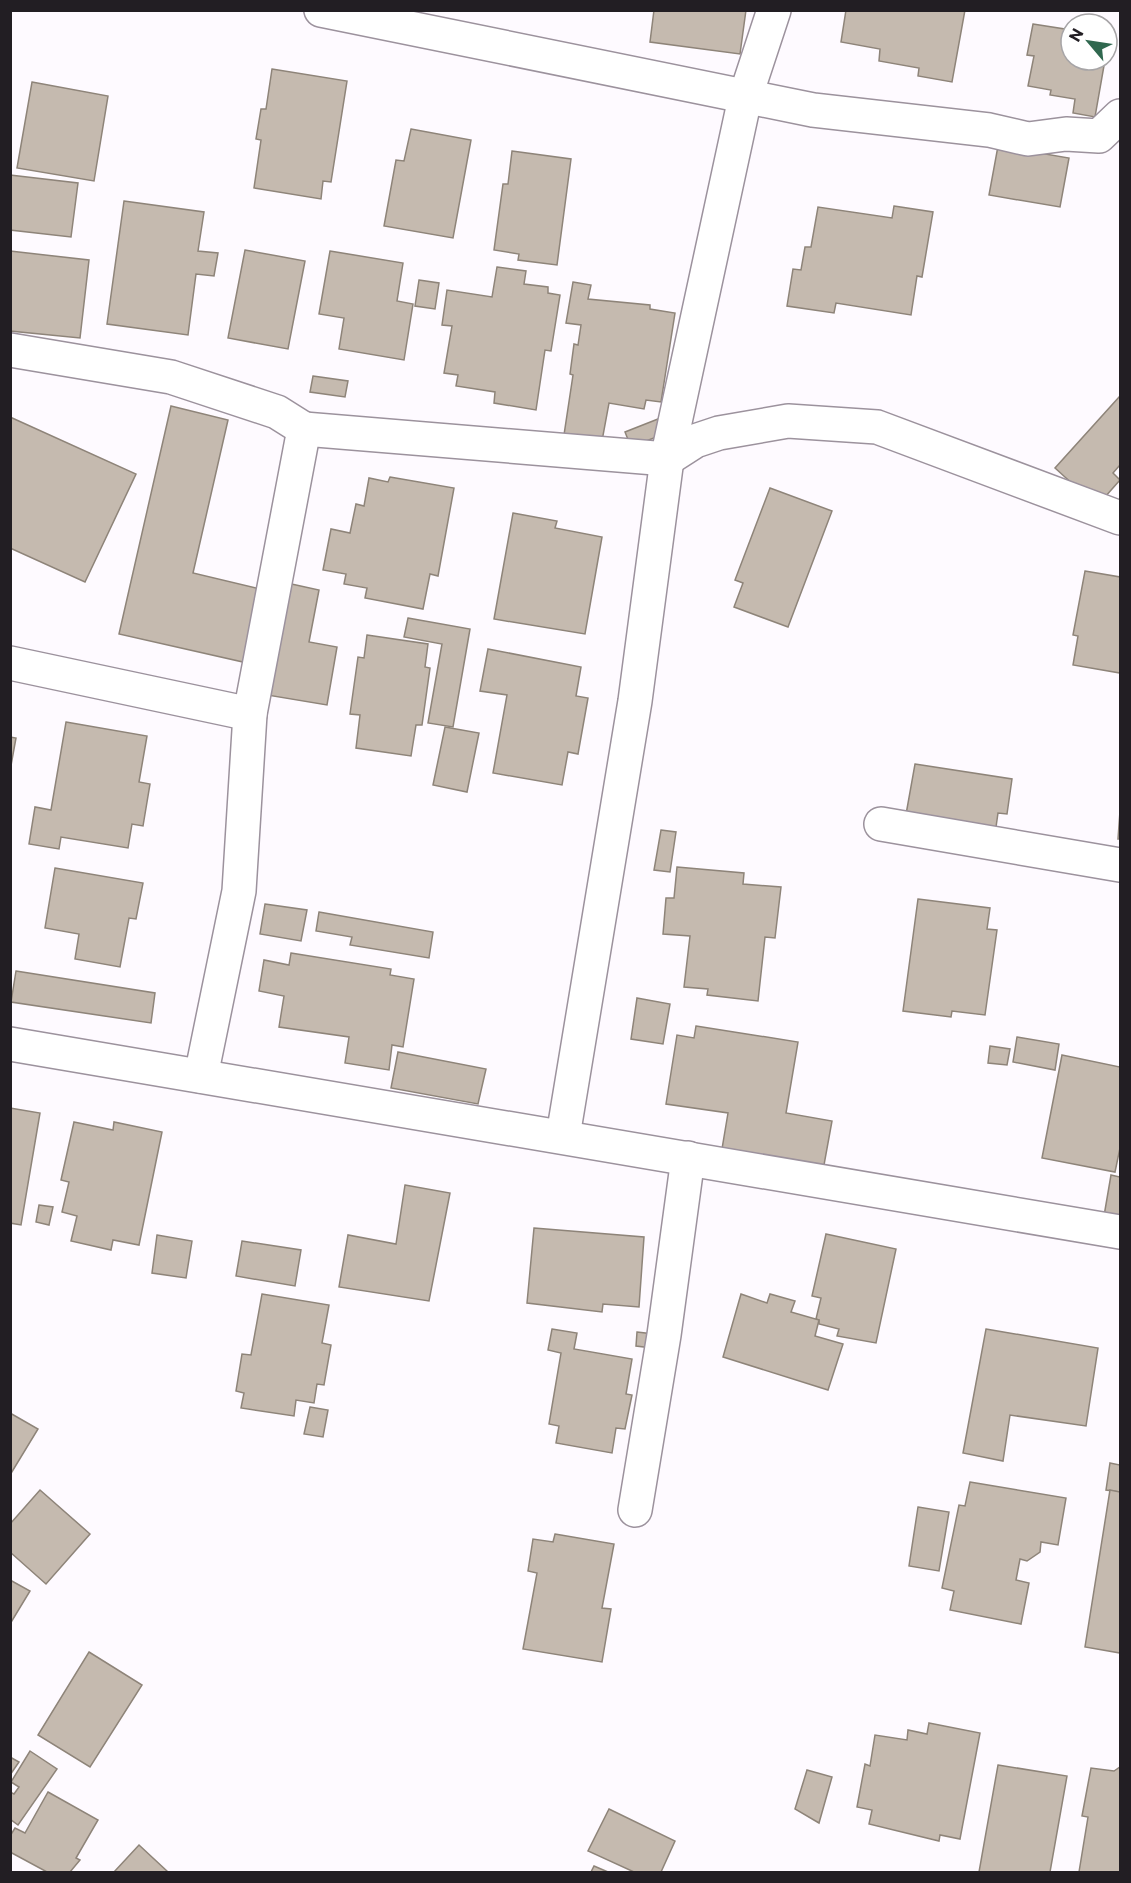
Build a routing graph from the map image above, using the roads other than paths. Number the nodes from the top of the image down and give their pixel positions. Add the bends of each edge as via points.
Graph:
1 (321, 10) edge
2 (774, 10) edge
3 (745, 98) junction
4 (1120, 117) edge
5 (10, 350) edge
6 (304, 429) junction
7 (667, 459) junction
8 (1120, 518) edge
9 (10, 663) edge
10 (250, 714) junction
11 (881, 824) dead end
12 (1120, 865) edge
13 (10, 1044) edge
14 (201, 1076) junction
15 (563, 1136) junction
16 (688, 1158) junction
17 (1120, 1232) edge
18 (634, 1510) dead end

1 - 3 street
2 - 3 street
3 - 4 street via 813,110 989,130 1028,139 1066,134 1099,136
3 - 7 street
5 - 6 street via 171,377 278,412
6 - 7 street
6 - 10 street
7 - 8 street via 695,441 719,433 788,421 877,427
7 - 15 street via 635,701
9 - 10 street
10 - 14 street via 239,891
11 - 12 street
13 - 14 street
14 - 15 street
15 - 16 street
16 - 17 street
16 - 18 street via 664,1335

